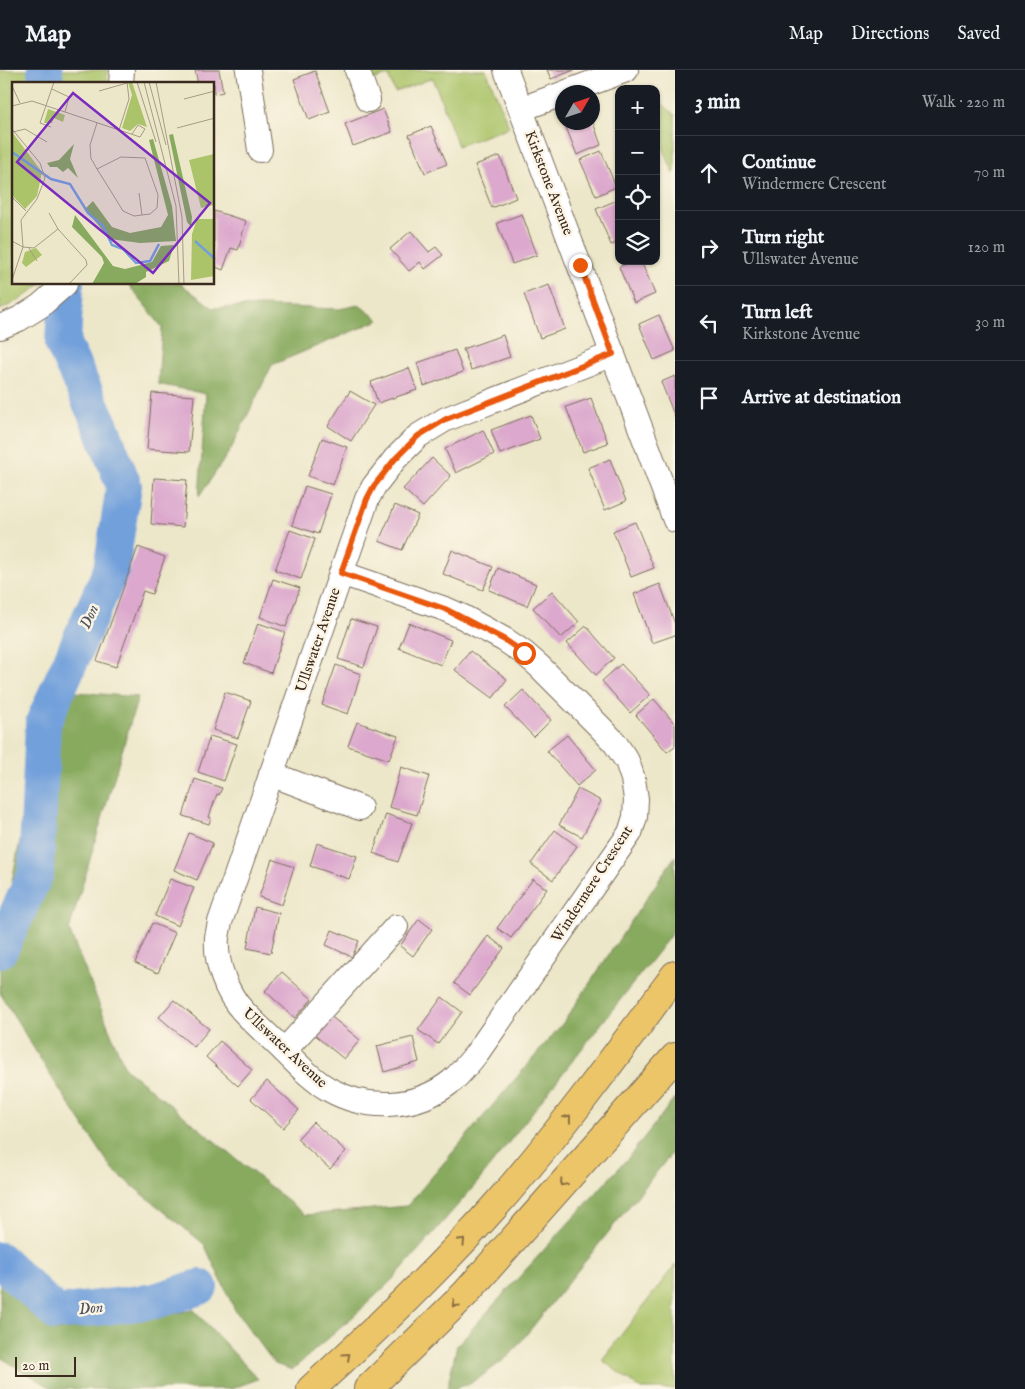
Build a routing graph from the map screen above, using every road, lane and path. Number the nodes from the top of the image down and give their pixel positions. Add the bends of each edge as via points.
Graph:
1 (248, 70) edge
2 (357, 70) edge
3 (506, 70) edge
4 (626, 70) edge
5 (586, 85) edge
6 (555, 97) edge
7 (368, 100) dead end
8 (521, 109) junction
9 (260, 150) dead end
10 (64, 285) edge
11 (0, 327) edge
12 (613, 354) junction
13 (674, 514) edge
14 (341, 573) junction
15 (271, 774) junction
16 (360, 808) dead end
17 (396, 927) dead end
18 (675, 962) edge
19 (675, 975) edge
20 (675, 1044) edge
21 (623, 1046) junction
22 (284, 1051) junction
23 (675, 1057) edge
24 (364, 1103) joint
25 (618, 1120) junction
26 (311, 1389) edge
27 (368, 1389) edge

1 - 9 street
2 - 7 street
3 - 8 street, Kirkstone Avenue
4 - 5 street
6 - 8 street
8 - 12 street, Kirkstone Avenue
10 - 11 street via 40,306
12 - 13 street, Kirkstone Avenue
12 - 14 street, Ullswater Avenue via 446,419 418,436 374,486
14 - 15 street, Ullswater Avenue
14 - 24 street, Windermere Crescent via 445,609 492,632 524,653 615,744 627,761 636,799 630,833 464,1069 452,1081 419,1099 400,1104
15 - 16 street
15 - 22 street, Ullswater Avenue via 220,922 217,952 231,994 242,1010
17 - 22 street
18 - 21 highway
19 - 21 highway
20 - 25 highway
26 -> 21 highway via 371,1334 497,1204
22 - 24 street, Ullswater Avenue via 329,1090
23 - 25 highway
25 -> 27 highway via 465,1294

